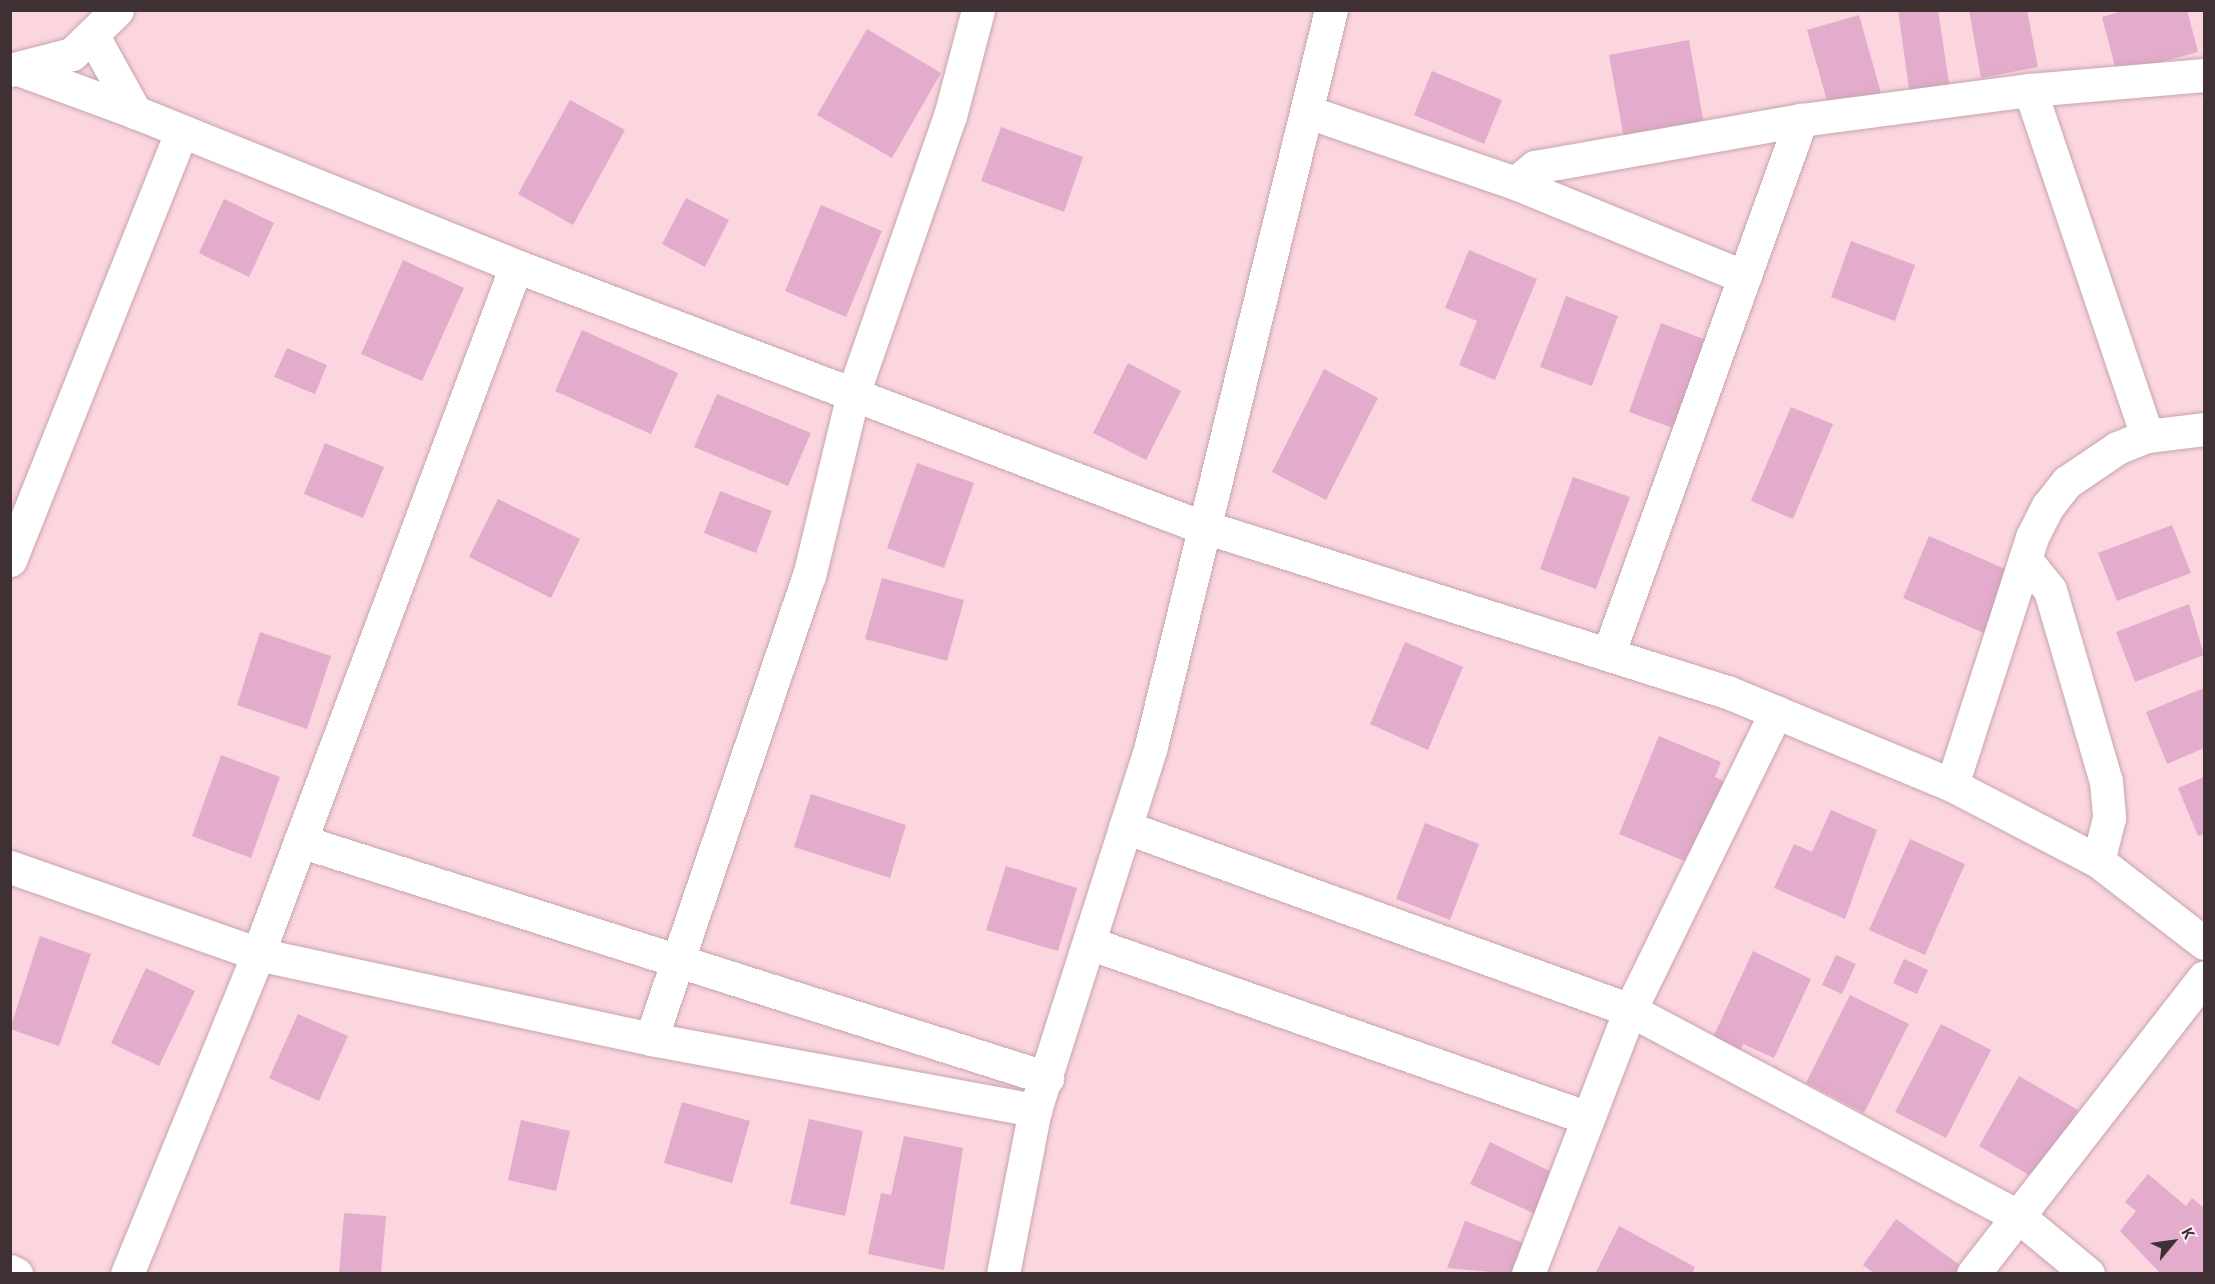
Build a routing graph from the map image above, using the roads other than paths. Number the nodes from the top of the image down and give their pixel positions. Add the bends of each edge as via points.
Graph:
1 (117, 10) edge
2 (978, 10) edge
3 (1331, 10) edge
4 (94, 38) junction
5 (16, 70) edge
6 (2205, 75) edge
7 (2030, 90) junction
8 (135, 112) junction
9 (1308, 112) junction
10 (1801, 120) junction
11 (182, 131) junction
12 (1515, 183) junction
13 (516, 266) junction
14 (1744, 277) junction
15 (853, 394) junction
16 (2205, 429) edge
17 (2147, 436) junction
18 (1204, 528) junction
19 (2025, 559) junction
20 (10, 560) edge
21 (1609, 652) junction
22 (1776, 712) junction
23 (1952, 785) junction
24 (1125, 827) junction
25 (300, 841) junction
26 (2098, 861) junction
27 (10, 867) edge
28 (1089, 943) junction
29 (2205, 943) edge
30 (258, 954) junction
31 (677, 961) junction
32 (2205, 976) edge
33 (1630, 1010) junction
34 (651, 1039) junction
35 (1047, 1078) junction
36 (1035, 1110) junction
37 (1588, 1118) junction
38 (2018, 1216) junction
39 (10, 1271) edge
40 (16, 1274) edge
41 (127, 1274) edge
42 (1003, 1274) edge
43 (1528, 1274) edge
44 (1973, 1274) edge
45 (2088, 1274) edge

1 - 4 main road
2 - 15 main road via 950,116
3 - 9 main road
4 - 5 main road via 72,54
4 - 8 main road
5 - 8 main road
6 - 7 main road
7 - 10 main road
7 - 17 main road
8 - 11 main road
9 - 12 main road
9 - 18 main road
10 - 12 main road via 1535,168
10 - 14 main road
11 - 13 main road
11 - 20 main road
12 - 14 main road
13 - 15 main road
13 - 25 main road
14 - 21 main road
15 - 18 main road
15 - 31 main road via 809,576
16 - 17 main road
17 - 19 main road via 2067,482 2048,506
18 - 21 main road
18 - 24 main road via 1151,746
19 - 23 main road
19 - 26 main road via 2050,590 2106,781 2109,818
21 - 22 main road
22 - 23 main road
22 - 33 main road
23 - 26 main road
24 - 28 main road
24 - 33 main road
25 - 30 main road
25 - 31 main road
26 - 29 main road
27 - 30 main road
28 - 35 main road
28 - 37 main road
30 - 34 main road
30 - 41 main road
31 - 34 main road
31 - 35 main road
32 - 38 main road
33 - 37 main road
33 - 38 main road
34 - 36 main road
35 - 36 main road
36 - 42 main road
37 - 43 main road
38 - 44 main road
38 - 45 main road
39 - 40 main road

